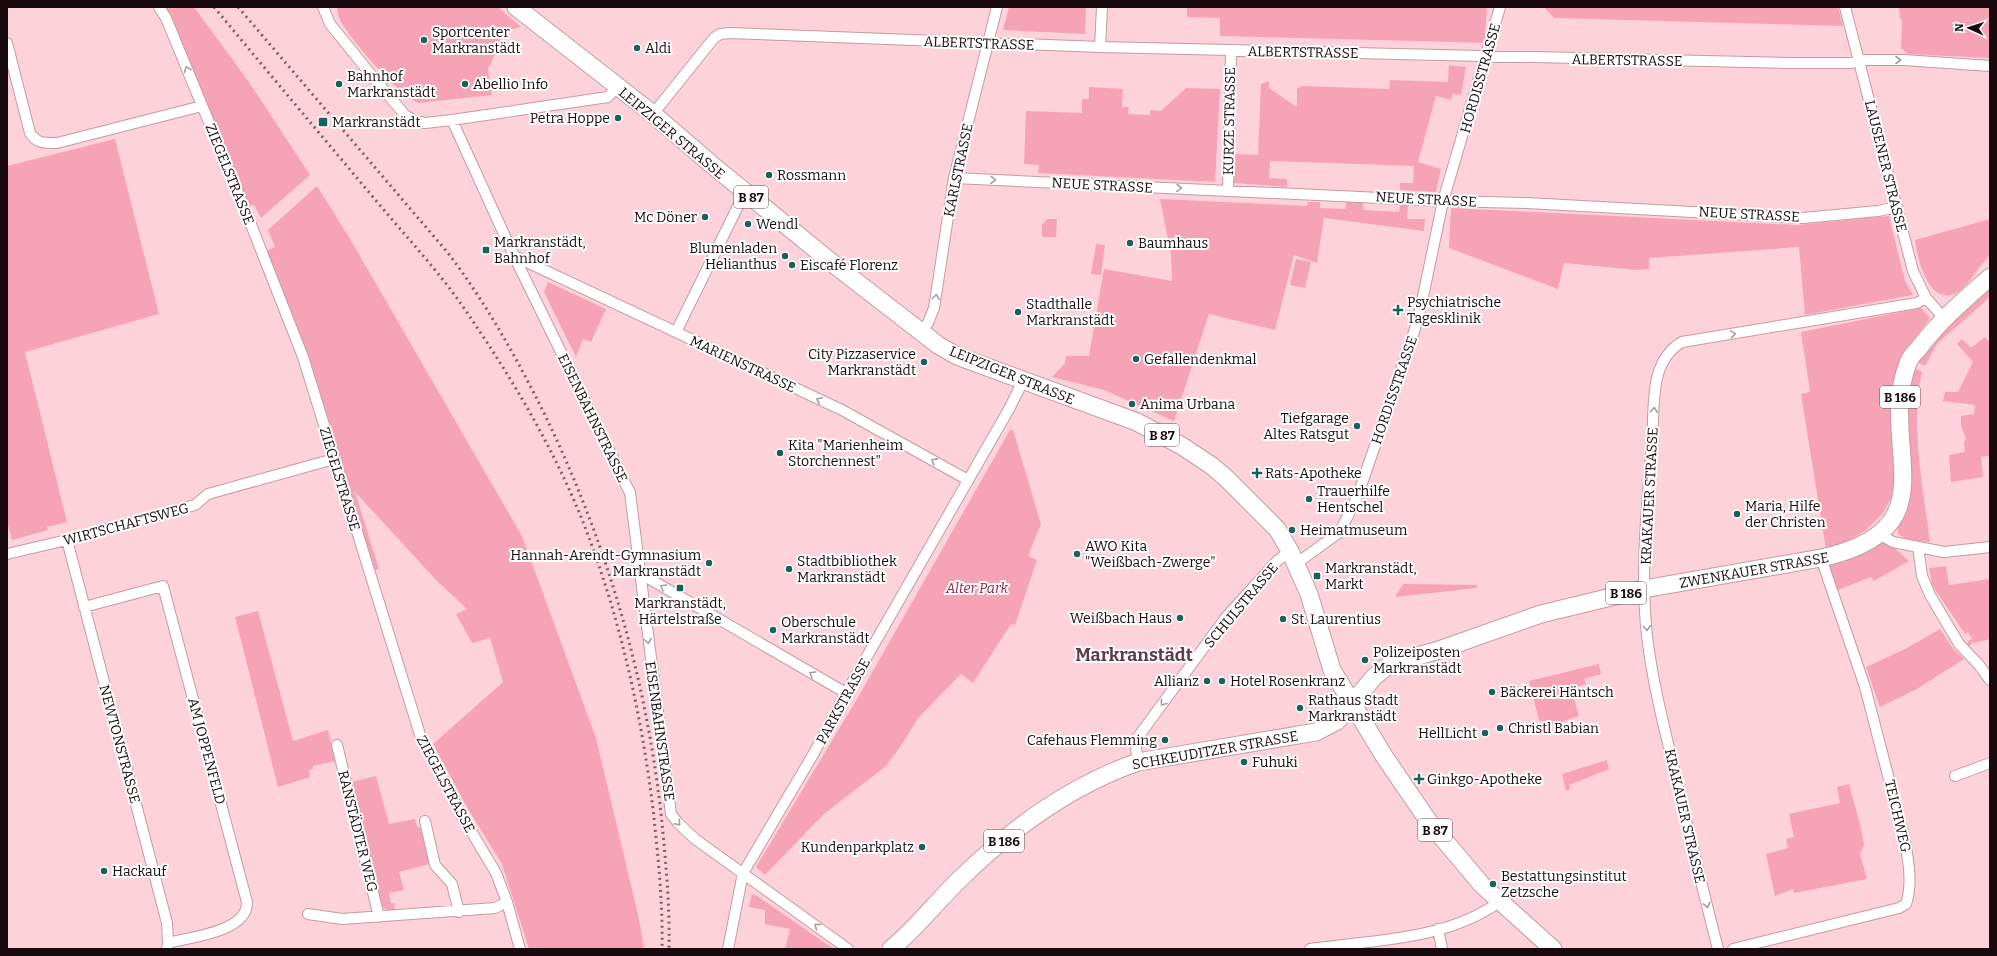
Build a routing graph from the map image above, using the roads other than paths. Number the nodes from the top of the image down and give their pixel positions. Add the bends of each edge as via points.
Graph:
1 (159, 7) edge
2 (323, 7) edge
3 (516, 7) edge
4 (997, 7) edge
5 (1102, 7) edge
6 (1500, 7) edge
7 (1845, 7) edge
8 (7, 43) edge
9 (987, 44) junction
10 (1100, 47) junction
11 (1231, 51) junction
12 (1486, 57) junction
13 (1859, 60) junction
14 (1990, 66) edge
15 (617, 87) junction
16 (202, 106) junction
17 (653, 114) junction
18 (452, 120) junction
19 (954, 178) junction
20 (1228, 191) junction
21 (745, 192) junction
22 (1443, 201) junction
23 (1896, 207) junction
24 (514, 256) junction
25 (1990, 277) edge
26 (1926, 298) junction
27 (1944, 318) junction
28 (676, 332) junction
29 (921, 332) junction
30 (1023, 380) junction
31 (334, 460) junction
32 (968, 480) junction
33 (1879, 534) junction
34 (67, 540) junction
35 (1990, 547) edge
36 (1918, 548) junction
37 (7, 554) edge
38 (1294, 557) junction
39 (1821, 558) junction
40 (641, 574) junction
41 (1644, 589) junction
42 (84, 607) junction
43 (1990, 680) edge
44 (846, 693) junction
45 (1351, 702) junction
46 (337, 745) dead end
47 (1138, 762) junction
48 (1990, 763) edge
49 (1955, 776) dead end
50 (425, 821) dead end
51 (743, 873) junction
52 (507, 902) junction
53 (1499, 902) junction
54 (459, 912) junction
55 (308, 914) dead end
56 (379, 917) junction
57 (1438, 930) junction
58 (168, 946) edge
59 (520, 949) edge
60 (728, 949) edge
61 (848, 949) edge
62 (891, 949) edge
63 (1310, 949) edge
64 (1442, 949) edge
65 (1553, 949) edge
66 (1718, 949) edge
67 (1733, 949) edge

16 -> 1 street, ZIEGELSTRASSE via 166,18
2 - 18 street via 330,24 405,115 415,121
3 - 15 main road, LEIPZIGER STRASSE / B 87
4 - 9 street, KARLSTRASSE
5 - 10 street
6 - 12 street, HORDISSTRASSE
7 - 13 street, LAUSENER STRASSE
8 - 16 street via 30,133 42,144
9 - 10 street, ALBERTSTRASSE
9 - 17 street, ALBERTSTRASSE via 720,34 714,38
9 - 19 street, KARLSTRASSE
10 - 11 street, ALBERTSTRASSE
11 - 12 street, ALBERTSTRASSE
11 - 20 street, KURZE STRASSE
12 - 13 street, ALBERTSTRASSE via 1788,63 1852,63
12 - 22 street, HORDISSTRASSE
13 -> 14 street, ALBERTSTRASSE via 1920,60
13 - 23 street, LAUSENER STRASSE
15 - 17 main road, LEIPZIGER STRASSE / B 87
15 - 18 street via 608,97
16 - 31 street, ZIEGELSTRASSE via 301,352
17 - 21 main road, LEIPZIGER STRASSE / B 87
18 - 24 street, EISENBAHNSTRASSE
19 -> 20 street, NEUE STRASSE
29 -> 19 street, KARLSTRASSE via 934,308
20 - 22 street, NEUE STRASSE
21 - 28 street
21 - 29 main road, LEIPZIGER STRASSE / B 87
22 - 23 street, NEUE STRASSE via 1803,218
22 - 38 street, HORDISSTRASSE via 1422,306 1358,496 1340,532
23 - 26 street, LAUSENER STRASSE via 1913,271
24 - 28 street, MARIENSTRASSE
24 - 40 street, EISENBAHNSTRASSE via 630,493
25 - 27 main road, ZWENKAUER STRASSE / B 186
26 - 27 street, LAUSENER STRASSE
41 -> 26 street, KRAKAUER STRASSE via 1646,521 1657,375 1672,348 1682,342 1917,303
27 - 33 main road, ZWENKAUER STRASSE / B 186 via 1909,360 1902,382 1902,500 1895,516
32 -> 28 street, MARIENSTRASSE via 842,410
29 - 30 main road, LEIPZIGER STRASSE / B 87 via 957,356
30 - 32 street, PARKSTRASSE via 1010,409
30 - 38 main road, LEIPZIGER STRASSE / B 87 via 1137,422 1182,446 1226,478 1277,529
31 - 34 street, WIRTSCHAFTSWEG via 208,494 195,505
31 - 52 street, ZIEGELSTRASSE via 421,738 462,816 496,873
32 - 44 street, PARKSTRASSE
33 - 36 street via 1893,542
33 - 39 main road, ZWENKAUER STRASSE / B 186 via 1844,553
34 - 37 street, WIRTSCHAFTSWEG
34 - 42 street, NEWTONSTRASSE
35 - 36 street via 1944,552
36 - 43 street via 1922,576 1930,596 1959,644
38 - 45 main road, LEIPZIGER STRASSE / B 87 via 1309,594 1332,670
38 -> 47 street, SCHULSTRASSE via 1277,561 1227,616 1135,741
39 - 41 main road, ZWENKAUER STRASSE / B 186
39 - 67 street, TEICHWEG via 1874,719 1908,855 1908,897 1906,904 1898,908
44 -> 40 street
40 -> 51 street, EISENBAHNSTRASSE via 671,814 695,839
41 - 45 main road, ZWENKAUER STRASSE / B 186 via 1541,614 1436,651 1402,660 1374,676
41 -> 66 street, KRAKAUER STRASSE via 1647,635 1657,696
42 - 58 street, NEWTONSTRASSE via 167,923
42 - 58 street, AM JOPPENFELD via 163,586 247,902 242,917 226,929
44 - 51 street, PARKSTRASSE via 814,753
45 - 47 main road, SCHKEUDITZER STRASSE / B 186 via 1337,721 1316,732
45 - 53 main road, B 87 via 1429,822
46 - 56 street, RANSTÄDTER WEG
47 - 62 main road, SCHKEUDITZER STRASSE / B 186 via 1110,772 1053,804 1010,836 962,877
48 - 49 street
50 - 54 street via 435,865 452,884
51 - 60 street, PARKSTRASSE
61 -> 51 street, EISENBAHNSTRASSE
52 - 54 street via 495,908
52 - 59 street, ZIEGELSTRASSE
53 - 57 street via 1483,914
53 - 65 main road, B 87
54 - 56 street
55 - 56 street via 342,919
57 - 63 street
57 - 64 street

